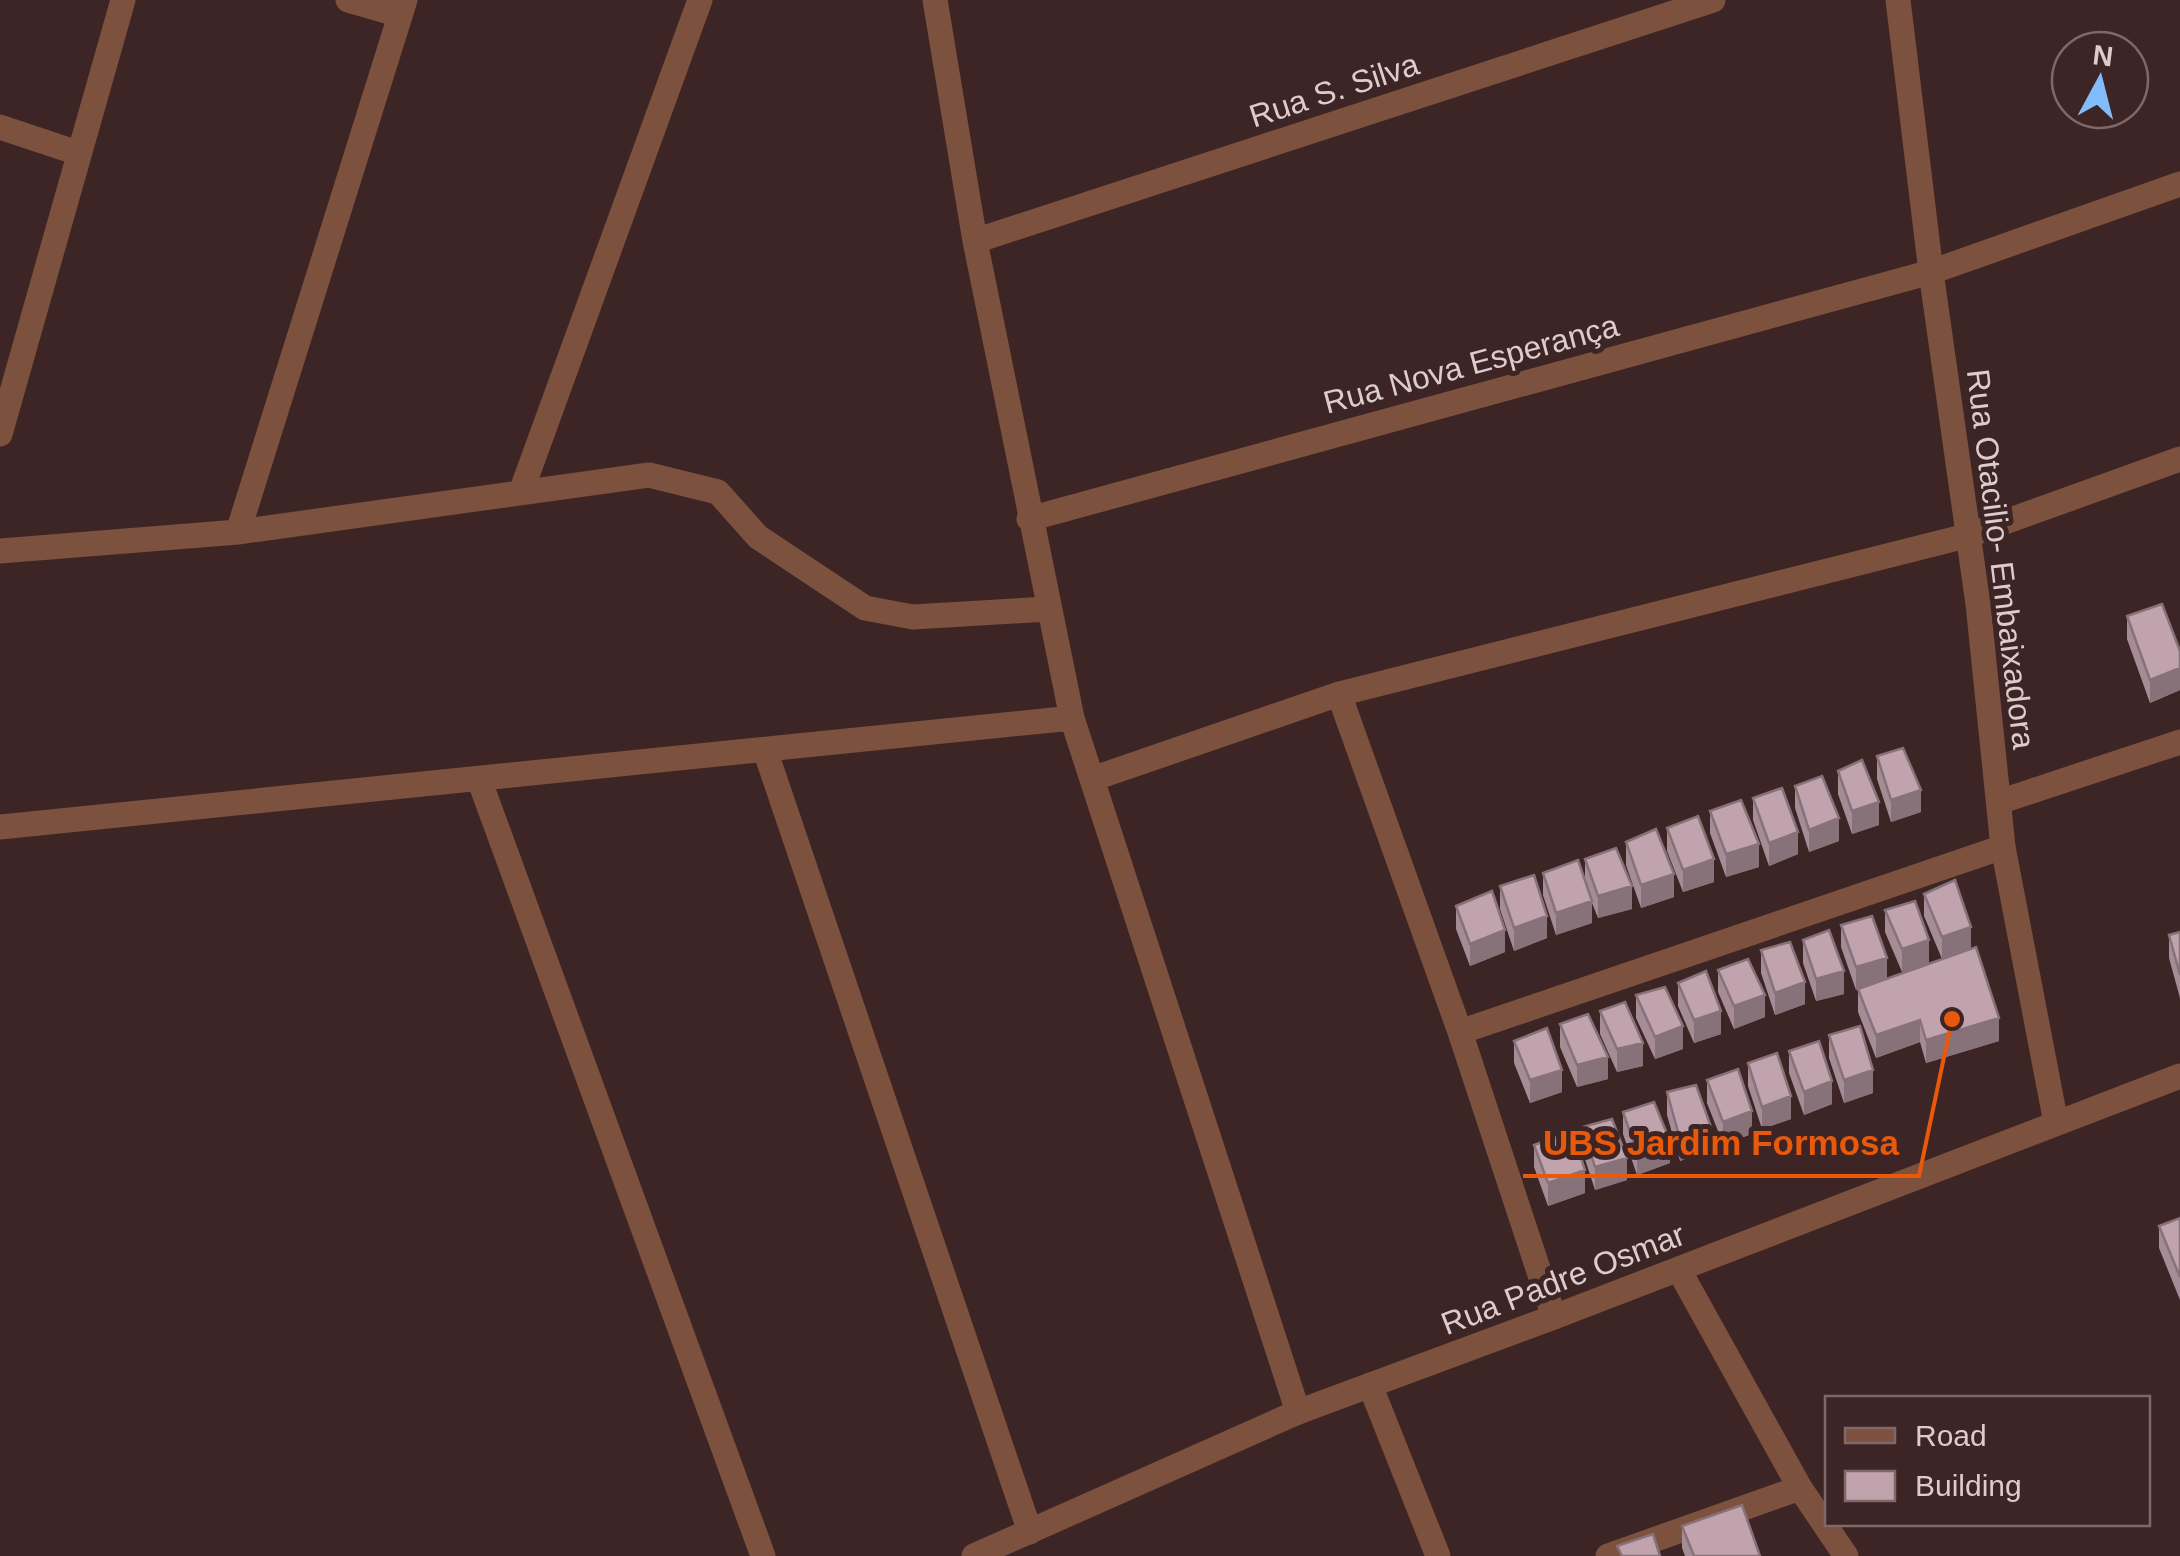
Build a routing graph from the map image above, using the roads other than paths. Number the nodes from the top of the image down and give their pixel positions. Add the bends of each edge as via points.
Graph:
1 (123, 0) edge
2 (348, 0) edge
3 (700, 0) edge
4 (935, 0) edge
5 (1713, 0) edge
6 (1898, 0) edge
7 (403, 8) edge
8 (0, 127) edge
9 (78, 153) junction
10 (2180, 184) edge
11 (976, 241) junction
12 (1931, 272) junction
13 (0, 434) edge
14 (2180, 459) edge
15 (521, 492) junction
16 (1029, 520) junction
17 (238, 532) junction
18 (1966, 536) junction
19 (0, 551) edge
20 (1048, 609) junction
21 (1339, 694) junction
22 (1072, 718) junction
23 (2180, 742) edge
24 (765, 750) junction
25 (479, 779) junction
26 (1092, 780) junction
27 (1998, 802) junction
28 (0, 827) edge
29 (2003, 847) junction
30 (1460, 1032) junction
31 (2180, 1076) edge
32 (2056, 1123) junction
33 (1679, 1270) junction
34 (1554, 1318) junction
35 (1370, 1385) junction
36 (1298, 1412) junction
37 (1800, 1488) junction
38 (1825, 1525) edge
39 (1826, 1526) edge
40 (1030, 1532) junction
41 (976, 1555) edge
42 (763, 1556) edge
43 (1438, 1556) edge
44 (1608, 1556) edge
45 (1846, 1556) edge

1 - 9 street
2 - 7 street
3 - 15 street
4 - 11 street
5 - 11 street, Rua S. Silva
6 - 12 street, Rua Otacilio- Embaixadora
7 - 17 street
8 - 9 street
9 - 13 street
10 - 12 street, Rua Nova Esperança
11 - 16 street
12 - 16 street, Rua Nova Esperança
12 - 18 street, Rua Otacilio- Embaixadora
14 - 18 street
15 - 17 street
15 - 20 street via 649,475 718,492 758,537 865,608 913,617
16 - 20 street
17 - 19 street
18 - 21 street
18 - 27 street, Rua Otacilio- Embaixadora
20 - 22 street
21 - 26 street
21 - 30 street
22 - 24 street
22 - 26 street
23 - 27 street
24 - 25 street
24 - 40 street
25 - 28 street
25 - 42 street
26 - 36 street
27 - 29 street, Rua Otacilio- Embaixadora
29 - 30 street
29 - 32 street, Rua Otacilio- Embaixadora
30 - 34 street
31 - 32 street, Rua Padre Osmar
32 - 33 street, Rua Padre Osmar
33 - 34 street, Rua Padre Osmar
33 - 37 street
34 - 35 street, Rua Padre Osmar
35 - 36 street, Rua Padre Osmar
35 - 43 street
36 - 40 street, Rua Padre Osmar
37 - 38 street
37 - 44 street
39 - 45 street
40 - 41 street, Rua Padre Osmar

